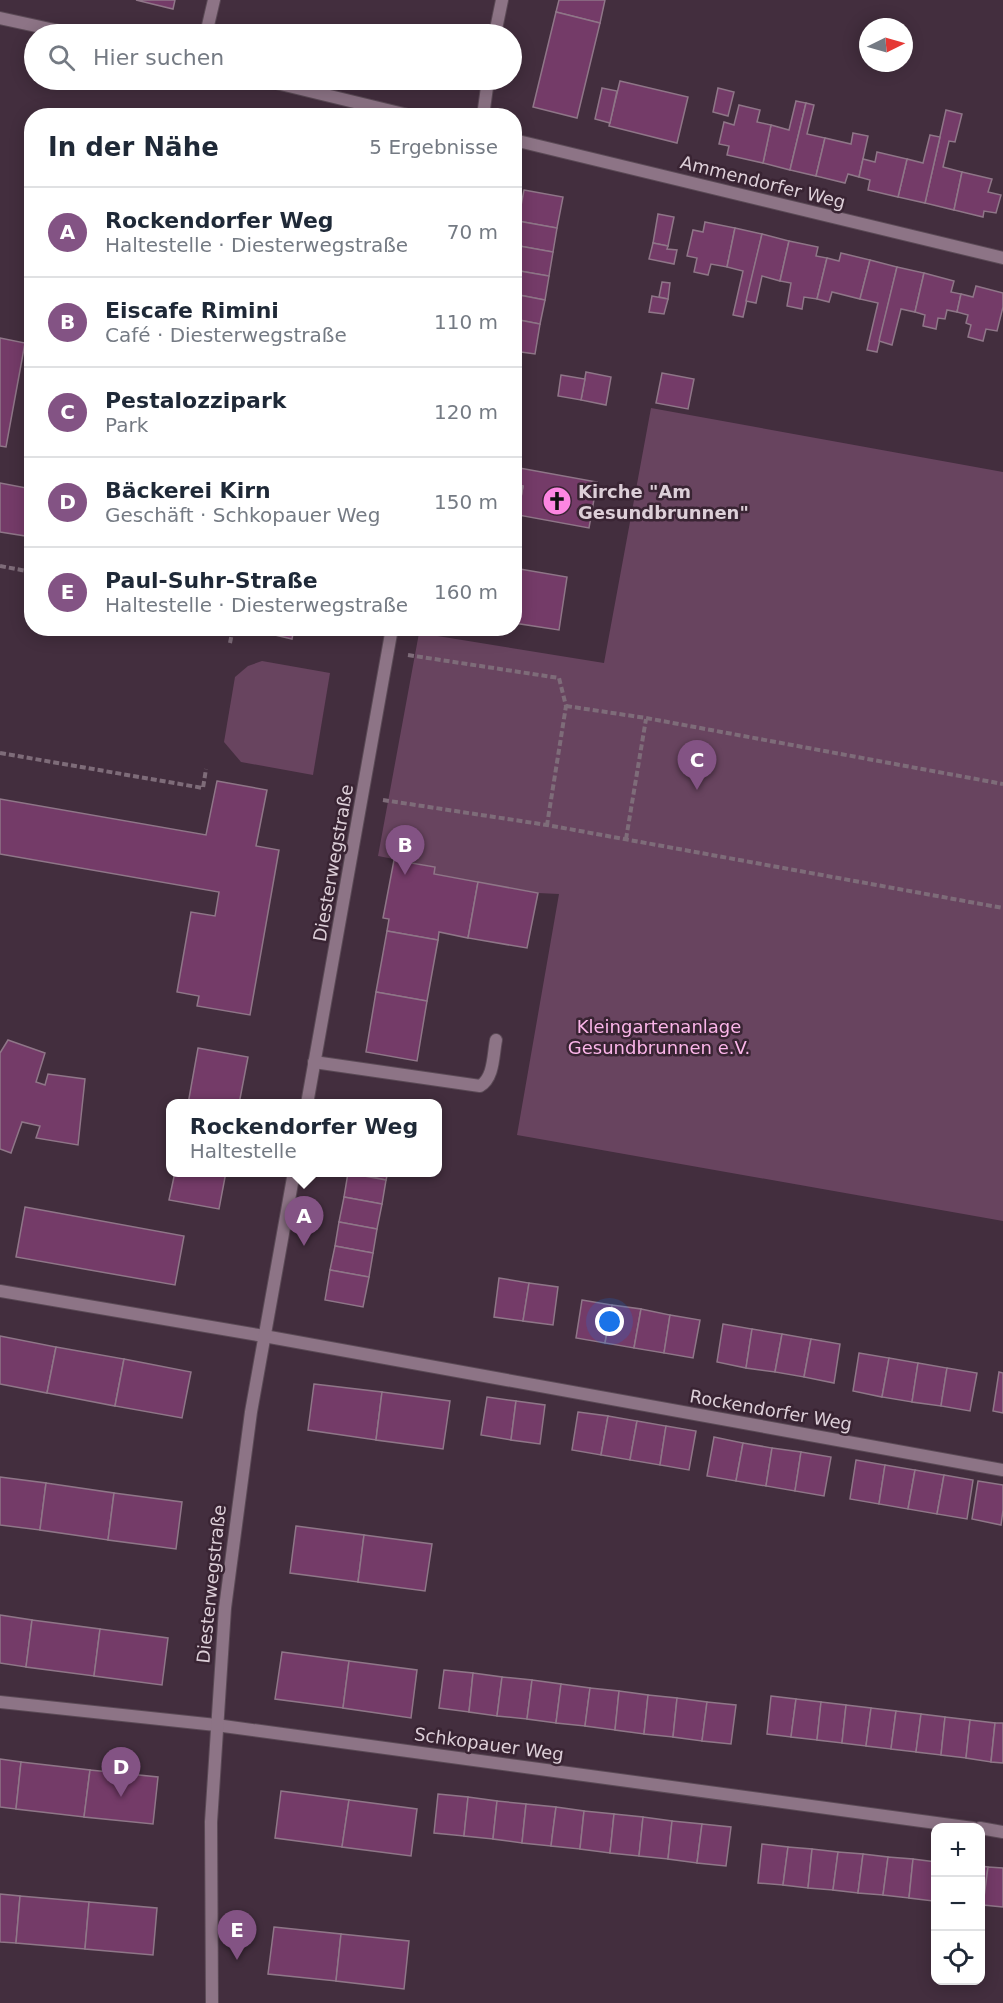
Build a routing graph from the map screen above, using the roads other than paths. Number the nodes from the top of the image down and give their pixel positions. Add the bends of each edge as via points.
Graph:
1 (214, 0) edge
2 (502, 0) edge
3 (0, 18) edge
4 (27, 24) edge
5 (208, 24) edge
6 (497, 24) edge
7 (305, 90) edge
8 (487, 90) edge
9 (379, 108) edge
10 (484, 108) edge
11 (522, 142) edge
12 (1003, 258) edge
13 (391, 636) edge
14 (496, 1040) dead end
15 (314, 1062) junction
16 (308, 1099) edge
17 (293, 1177) edge
18 (0, 1291) edge
19 (264, 1336) junction
20 (1003, 1470) edge
21 (0, 1702) edge
22 (216, 1725) junction
23 (943, 1823) edge
24 (985, 1829) edge
25 (1003, 1832) edge
26 (212, 2003) edge

1 - 5 street
2 - 6 street
3 - 4 street
7 - 9 street
8 - 10 street
11 - 12 street, Ammendorfer Weg
13 - 15 street, Diesterwegstraße
14 - 15 street via 489,1076 480,1086
15 - 16 street, Diesterwegstraße
17 - 19 street, Diesterwegstraße
18 - 19 street, Rockendorfer Weg
19 - 20 street, Rockendorfer Weg
19 - 22 street, Diesterwegstraße via 225,1608
21 - 22 street, Schkopauer Weg
22 - 23 street, Schkopauer Weg
22 - 26 street, Diesterwegstraße via 211,1821
24 - 25 street

